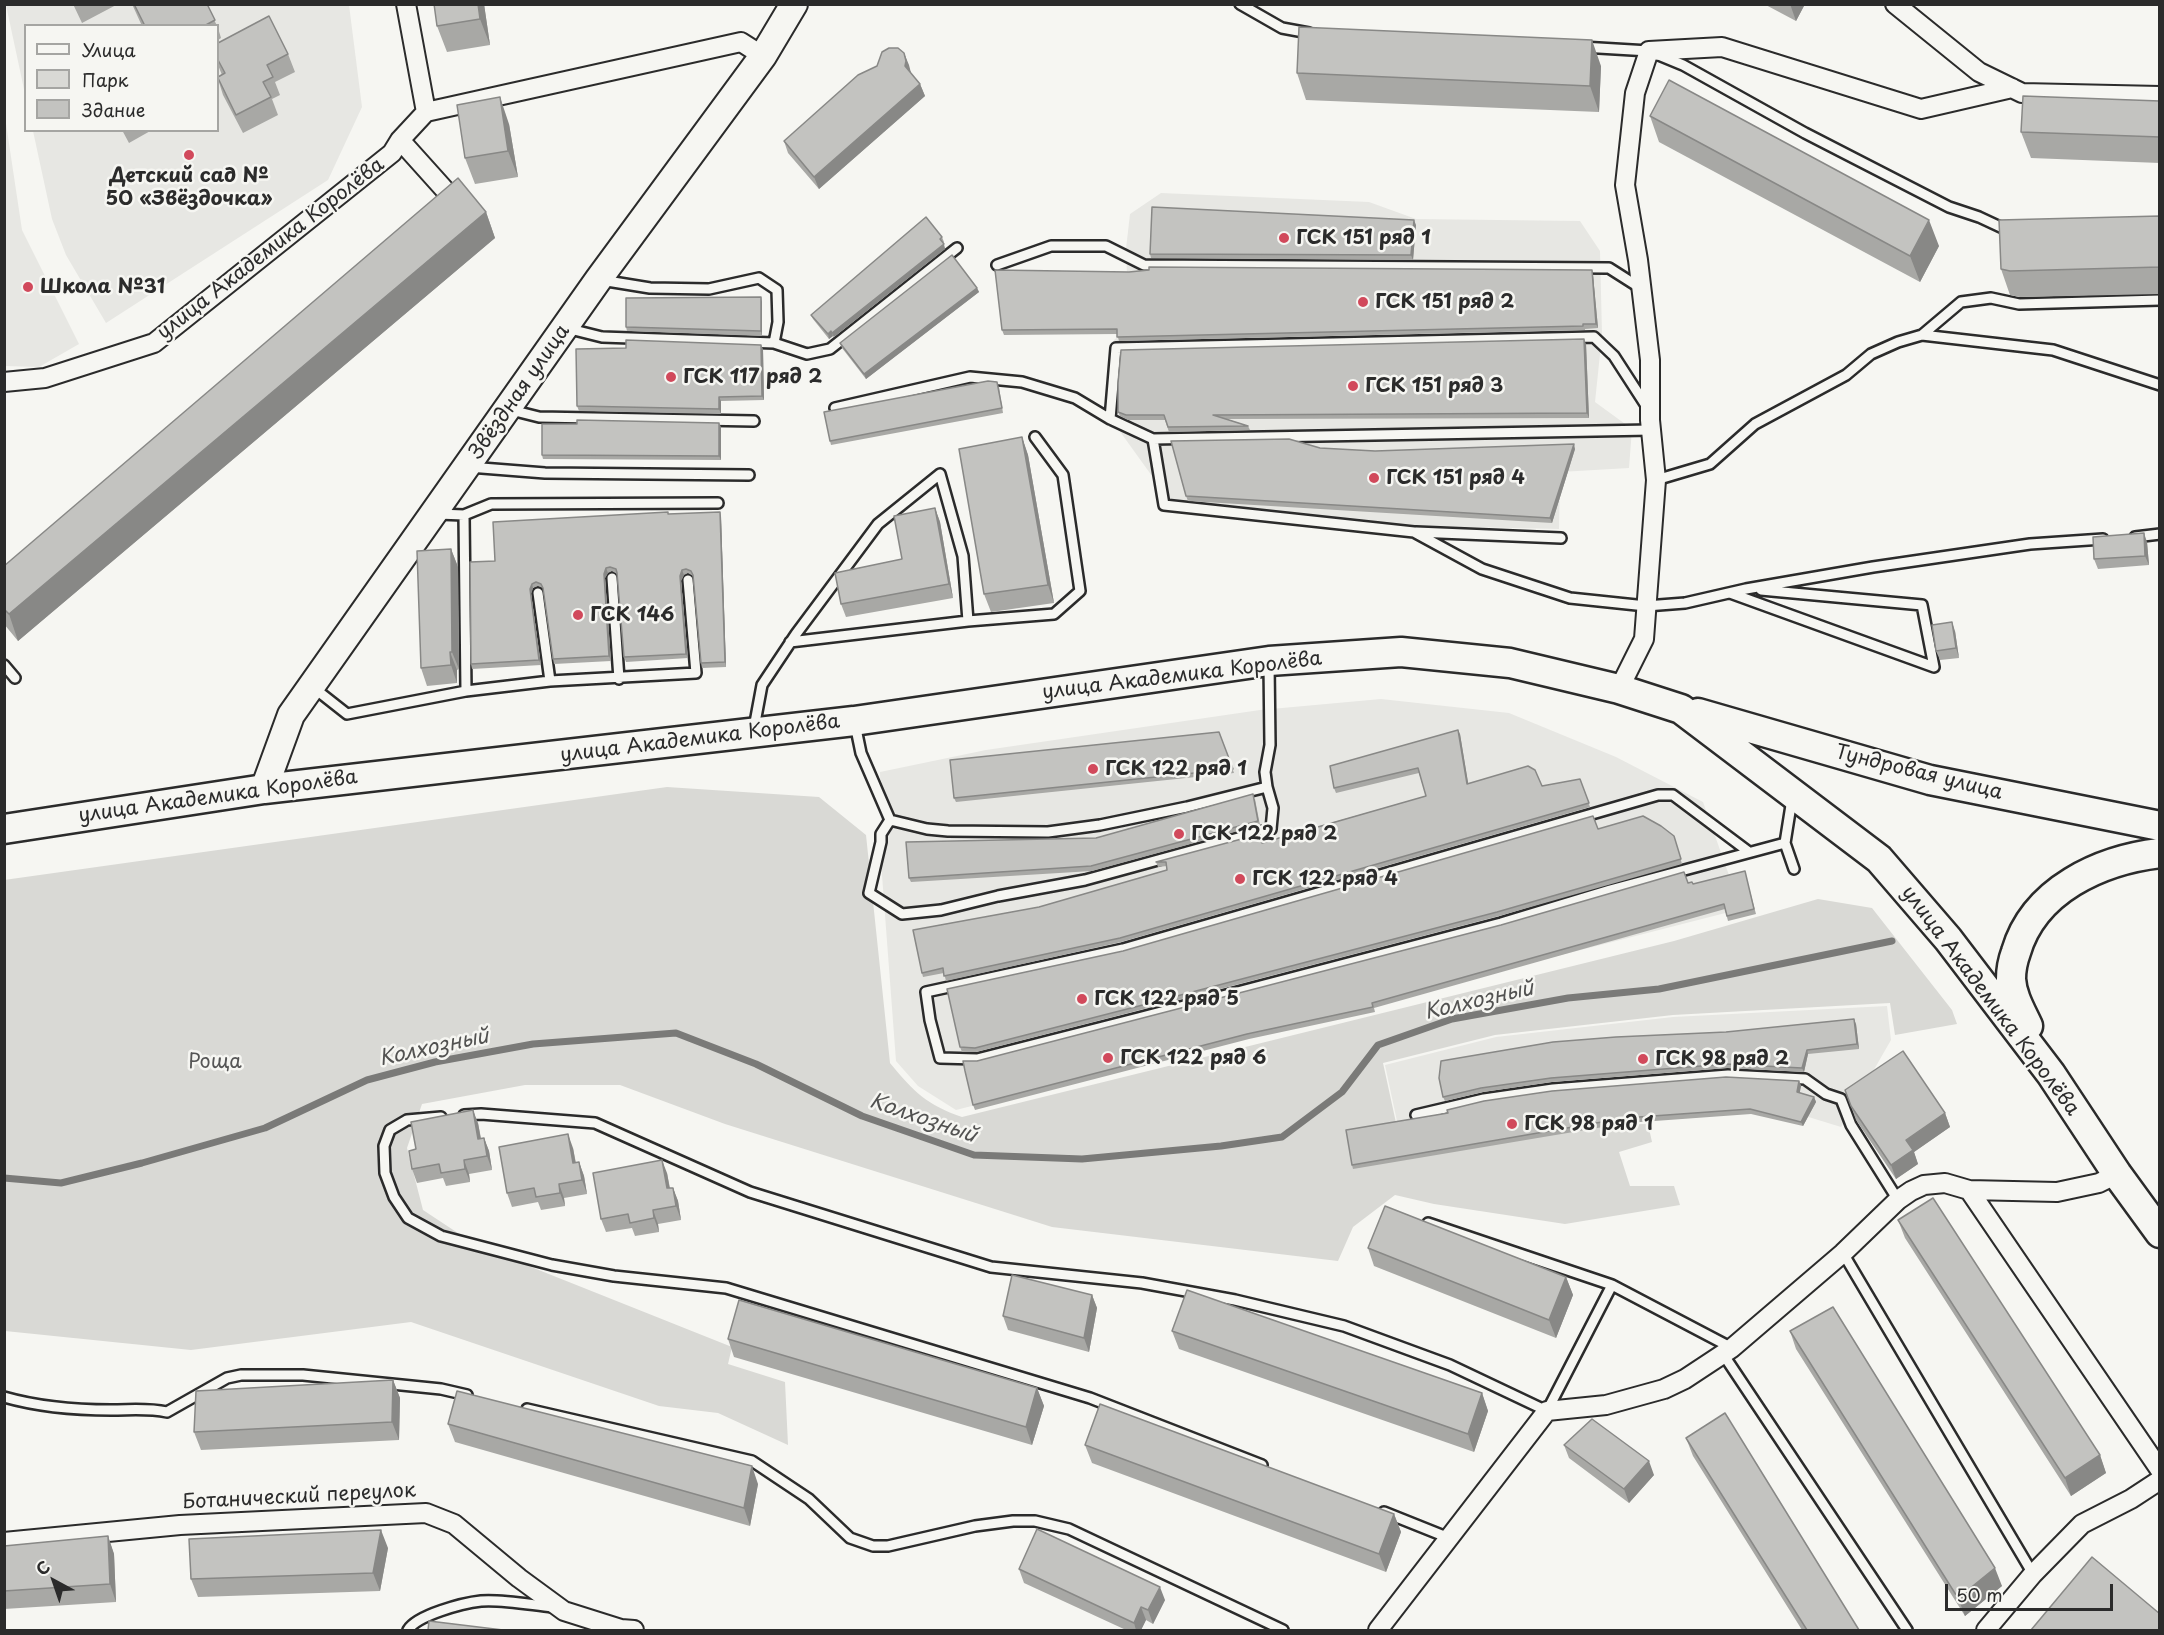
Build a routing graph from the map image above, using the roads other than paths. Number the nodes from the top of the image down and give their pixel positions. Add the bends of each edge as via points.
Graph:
1 (406, 4) edge
2 (794, 4) edge
3 (1240, 4) edge
4 (1895, 4) edge
5 (1315, 34) edge
6 (1572, 46) edge
7 (1649, 51) junction
8 (763, 56) junction
9 (2012, 88) junction
10 (2160, 96) edge
11 (426, 112) junction
12 (400, 140) junction
13 (435, 214) edge
14 (2022, 232) edge
15 (957, 248) dead end
16 (997, 265) dead end
17 (598, 280) junction
18 (1641, 289) junction
19 (2160, 300) edge
20 (565, 327) junction
21 (1922, 335) junction
22 (774, 343) junction
23 (4, 382) edge
24 (2160, 385) edge
25 (835, 408) edge
26 (507, 409) junction
27 (1650, 411) junction
28 (1110, 419) junction
29 (754, 421) dead end
30 (1651, 430) junction
31 (1035, 437) dead end
32 (1153, 439) junction
33 (466, 467) junction
34 (749, 476) dead end
35 (1656, 480) junction
36 (718, 503) dead end
37 (433, 514) junction
38 (464, 515) junction
39 (1413, 532) junction
40 (2160, 534) edge
41 (1561, 538) dead end
42 (2121, 538) edge
43 (2110, 539) edge
44 (612, 578) dead end
45 (688, 580) dead end
46 (1746, 589) junction
47 (538, 593) dead end
48 (1730, 593) junction
49 (1646, 606) junction
50 (968, 621) junction
51 (790, 642) junction
52 (1269, 661) junction
53 (4, 665) edge
54 (15, 678) dead end
55 (619, 679) junction
56 (550, 681) junction
57 (312, 686) junction
58 (1619, 689) junction
59 (466, 691) junction
60 (1681, 709) junction
61 (854, 721) junction
62 (753, 733) junction
63 (1267, 787) junction
64 (264, 789) junction
65 (1793, 794) junction
66 (890, 820) junction
67 (2160, 826) edge
68 (4, 829) edge
69 (1785, 843) junction
70 (1749, 852) junction
71 (2160, 854) edge
72 (1794, 869) dead end
73 (2051, 1074) junction
74 (1416, 1115) dead end
75 (2117, 1174) junction
76 (1970, 1190) junction
77 (1898, 1200) junction
78 (1423, 1222) edge
79 (2160, 1233) edge
80 (1843, 1253) junction
81 (1612, 1285) junction
82 (1727, 1351) junction
83 (4, 1397) edge
84 (475, 1397) edge
85 (521, 1408) edge
86 (1547, 1411) junction
87 (1275, 1470) edge
88 (2160, 1470) edge
89 (2160, 1480) edge
90 (1373, 1508) edge
91 (1449, 1538) junction
92 (4, 1542) edge
93 (2033, 1574) junction
94 (560, 1608) junction
95 (408, 1630) edge
96 (634, 1630) edge
97 (1283, 1630) edge
98 (1378, 1630) edge
99 (1907, 1630) edge
100 (1986, 1630) edge

1 - 11 street
2 - 8 street, Звёздная улица
3 - 5 lane via 1282,28
4 - 9 street via 1979,72
6 - 7 lane
7 - 9 street via 1722,46 1921,109
7 - 14 lane via 1683,65 1949,207 2011,232
7 - 18 street via 1635,93 1625,185
8 - 11 street via 741,42
8 - 17 street, Звёздная улица
9 - 10 street via 2022,93
11 - 12 street, улица Академика Королёва
12 - 13 street via 453,199
12 - 23 street, улица Академика Королёва via 392,153 154,343 45,378
15 - 22 lane via 830,349 807,354
16 - 18 lane via 1051,246 1106,246 1144,265 1609,268
17 - 20 street, Звёздная улица
17 - 22 lane via 650,288 709,289 759,278 777,290
18 - 27 street via 1650,360
19 - 21 lane via 2019,304 1991,298 1961,302
20 - 22 lane via 602,337
20 - 26 street, Звёздная улица
21 - 24 lane via 2053,350
21 - 35 lane via 1871,354 1846,375 1755,424 1710,464
25 - 28 lane via 970,377 1022,382 1075,398
26 - 29 lane via 539,417
26 - 33 street, Звёздная улица
27 - 28 lane via 1614,356 1594,337 1116,348
27 - 30 street
28 - 32 lane
30 - 32 lane
30 - 35 street
31 - 50 lane via 1063,476 1080,591 1054,614
32 - 39 lane via 1164,505
33 - 34 lane
33 - 37 street, Звёздная улица
35 - 49 street
36 - 38 lane via 491,504
37 - 38 lane
37 - 57 street, Звёздная улица
38 - 59 lane
39 - 41 lane
39 - 49 lane via 1482,569 1570,598
40 - 42 lane
43 - 46 lane via 2030,544
44 - 55 lane
45 - 55 lane via 696,673
46 - 48 lane
46 - 48 lane via 1922,605 1934,667
47 - 56 lane
48 - 49 lane
49 - 58 street via 1644,639
50 - 51 lane
50 - 51 lane via 963,556 940,474 878,524
51 - 62 lane via 762,685
52 - 58 main road, улица Академика Королёва via 1401,652 1510,663
52 - 61 main road, улица Академика Королёва
52 - 63 lane
53 - 54 lane
55 - 56 lane
56 - 59 lane
57 - 59 lane via 347,714
57 - 64 street, Звёздная улица via 291,715
58 - 60 main road, улица Академика Королёва
60 - 65 main road, улица Академика Королёва
60 - 67 main road, Тундровая улица via 1930,780
61 - 62 main road, улица Академика Королёва
61 - 66 lane via 861,753
62 - 64 main road, улица Академика Королёва
63 - 66 lane via 1100,825 1048,832 948,831
63 - 66 lane via 1273,808 1271,829 1085,880 941,910 902,914 869,894 881,834
64 - 68 main road, улица Академика Королёва
65 - 69 lane
65 - 73 main road, улица Академика Королёва via 1879,859 1948,939
69 - 70 lane
69 - 72 lane
70 - 70 lane via 1501,923 977,1059 940,1058 930,1020 926,992 1123,949 1658,795 1673,795
71 - 73 main road via 2136,856 2076,879 2038,909 2026,927 2013,962 2014,997
73 - 75 main road, улица Академика Королёва
74 - 77 lane via 1484,1099 1553,1089 1728,1075 1804,1079 1841,1099 1851,1125
75 - 76 street via 2100,1183 2057,1192
75 - 79 main road, улица Академика Королёва
76 - 77 street via 1936,1183
76 - 88 street
77 - 80 street
78 - 81 lane
80 - 82 street
80 - 93 lane
81 - 82 lane
81 - 86 lane
82 - 86 street via 1664,1389 1606,1405
82 - 99 lane
83 - 84 lane via 71,1409 150,1408 167,1412 226,1378 303,1375 441,1389
85 - 97 lane via 752,1461 809,1499 850,1538 873,1546 1013,1521 1035,1521 1069,1529
86 - 87 lane via 1450,1365 1344,1326 1142,1283 991,1268 750,1192 595,1123 481,1114 407,1120 390,1130 384,1146 385,1173 394,1197 408,1218 441,1236 552,1265 726,1288 1090,1398
86 - 91 street
89 - 93 street via 2082,1524
90 - 91 lane
91 - 98 street
92 - 94 street, Ботанический переулок via 180,1526 426,1513 454,1524
93 - 100 street
94 - 95 lane via 482,1601 437,1612
94 - 96 street, Ботанический переулок

